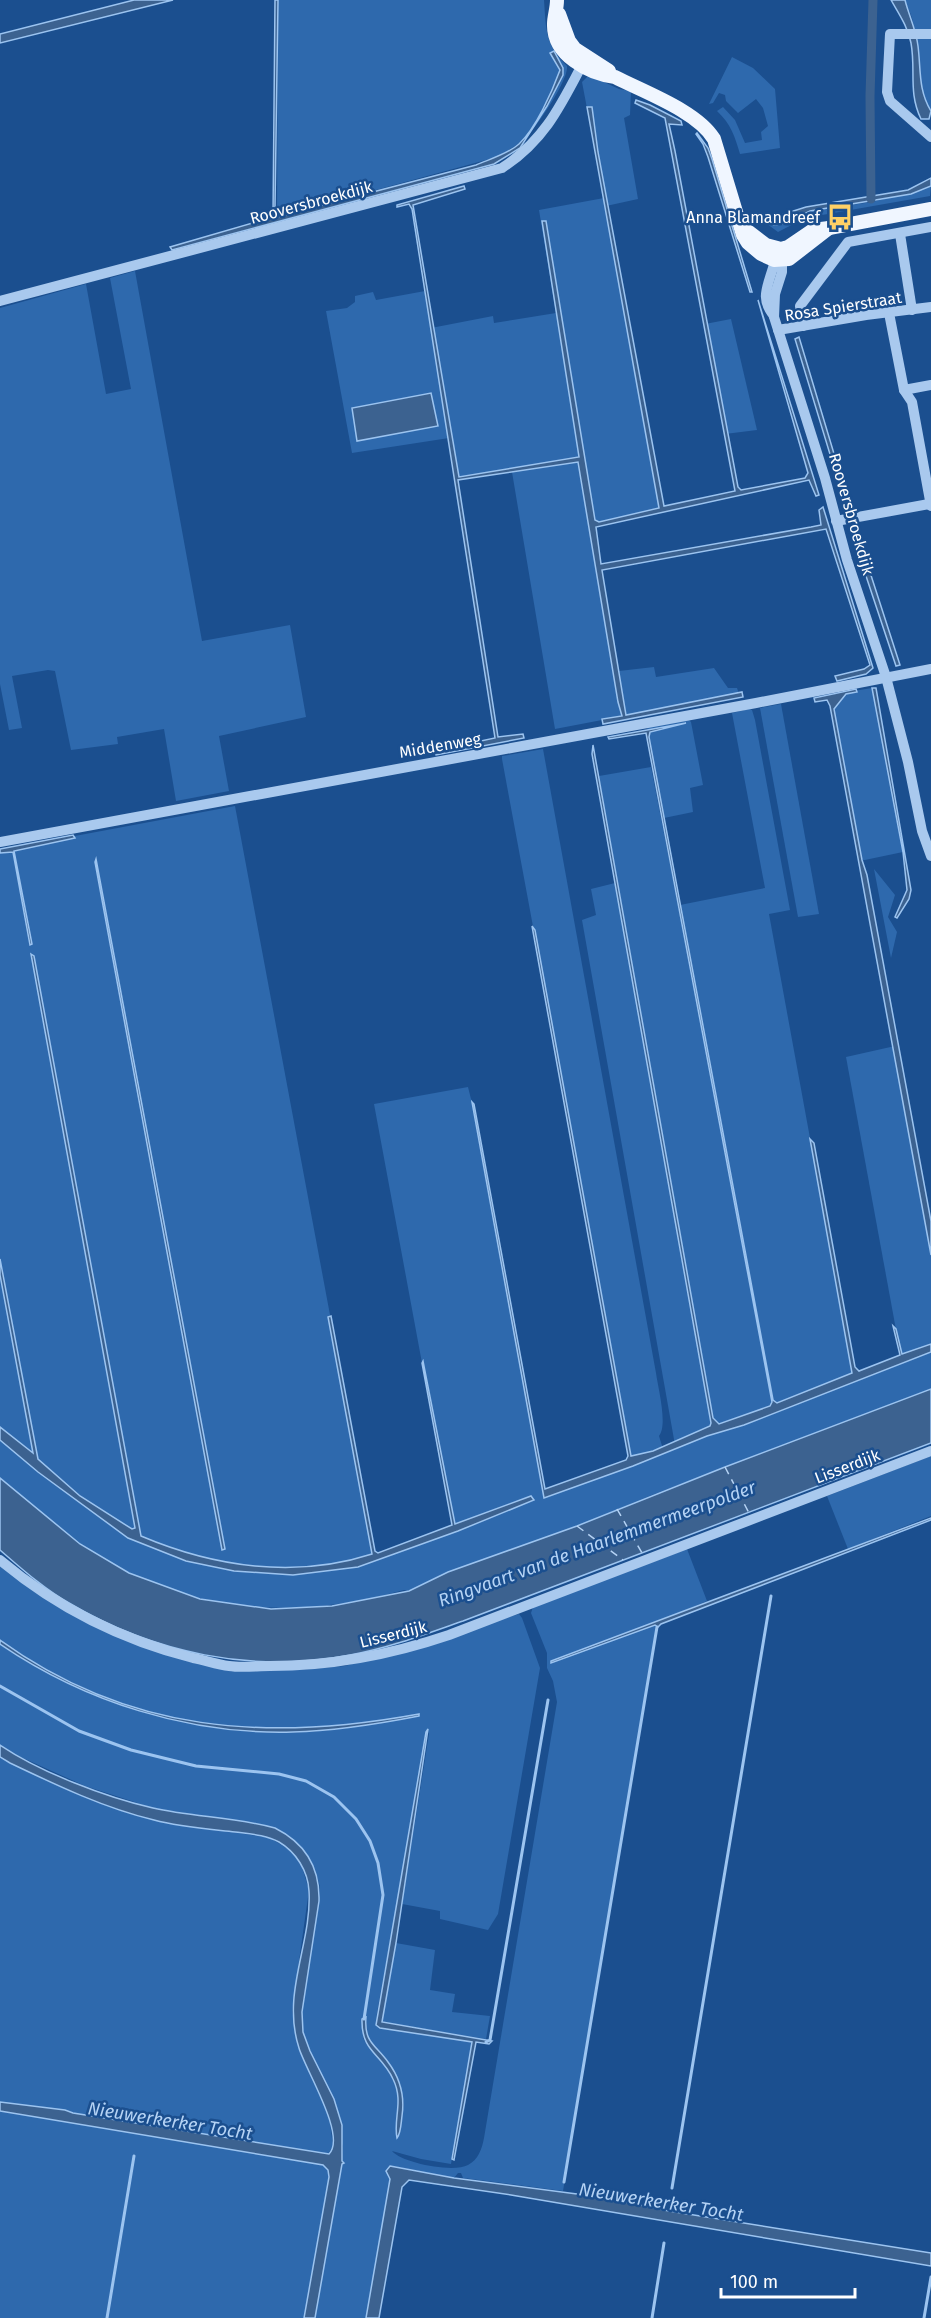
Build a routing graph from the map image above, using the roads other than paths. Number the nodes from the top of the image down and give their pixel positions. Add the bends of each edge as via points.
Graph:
1 (557, 5) edge
2 (931, 34) edge
3 (584, 61) junction
4 (931, 137) edge
5 (930, 210) edge
6 (931, 227) edge
7 (900, 234) junction
8 (780, 257) junction
9 (0, 301) edge
10 (931, 307) edge
11 (912, 310) junction
12 (889, 313) junction
13 (803, 326) junction
14 (778, 330) junction
15 (931, 385) edge
16 (904, 390) junction
17 (927, 470) edge
18 (930, 505) edge
19 (836, 521) junction
20 (931, 669) edge
21 (886, 677) junction
22 (0, 842) edge
23 (931, 856) edge
24 (931, 1450) edge
25 (0, 1560) edge

1 - 3 main road via 571,45
2 - 4 street via 890,34 887,92 890,101
3 - 8 main road via 603,75 615,77 695,118 710,132 741,225
3 - 9 street, Rooversbroekdijk via 554,118 532,146 502,168
5 - 8 main road via 813,230
6 - 7 street
7 - 11 street, Rosa Spierstraat
7 - 13 street via 848,242 800,306
8 - 14 street, Rooversbroekdijk via 765,291
10 - 11 street, Rosa Spierstraat
11 - 12 street, Rosa Spierstraat
12 - 13 street, Rosa Spierstraat
12 - 16 street
13 - 14 street, Rosa Spierstraat
14 - 19 street, Rooversbroekdijk
15 - 16 street
16 - 17 street via 912,402
17 - 18 street
18 - 19 street
19 - 21 street, Rooversbroekdijk
20 - 21 street
21 - 22 street, Middenweg
21 - 23 street, Rooversbroekdijk
24 - 25 street, Lisserdijk via 448,1635 397,1651 306,1666 229,1666 114,1632 56,1602

